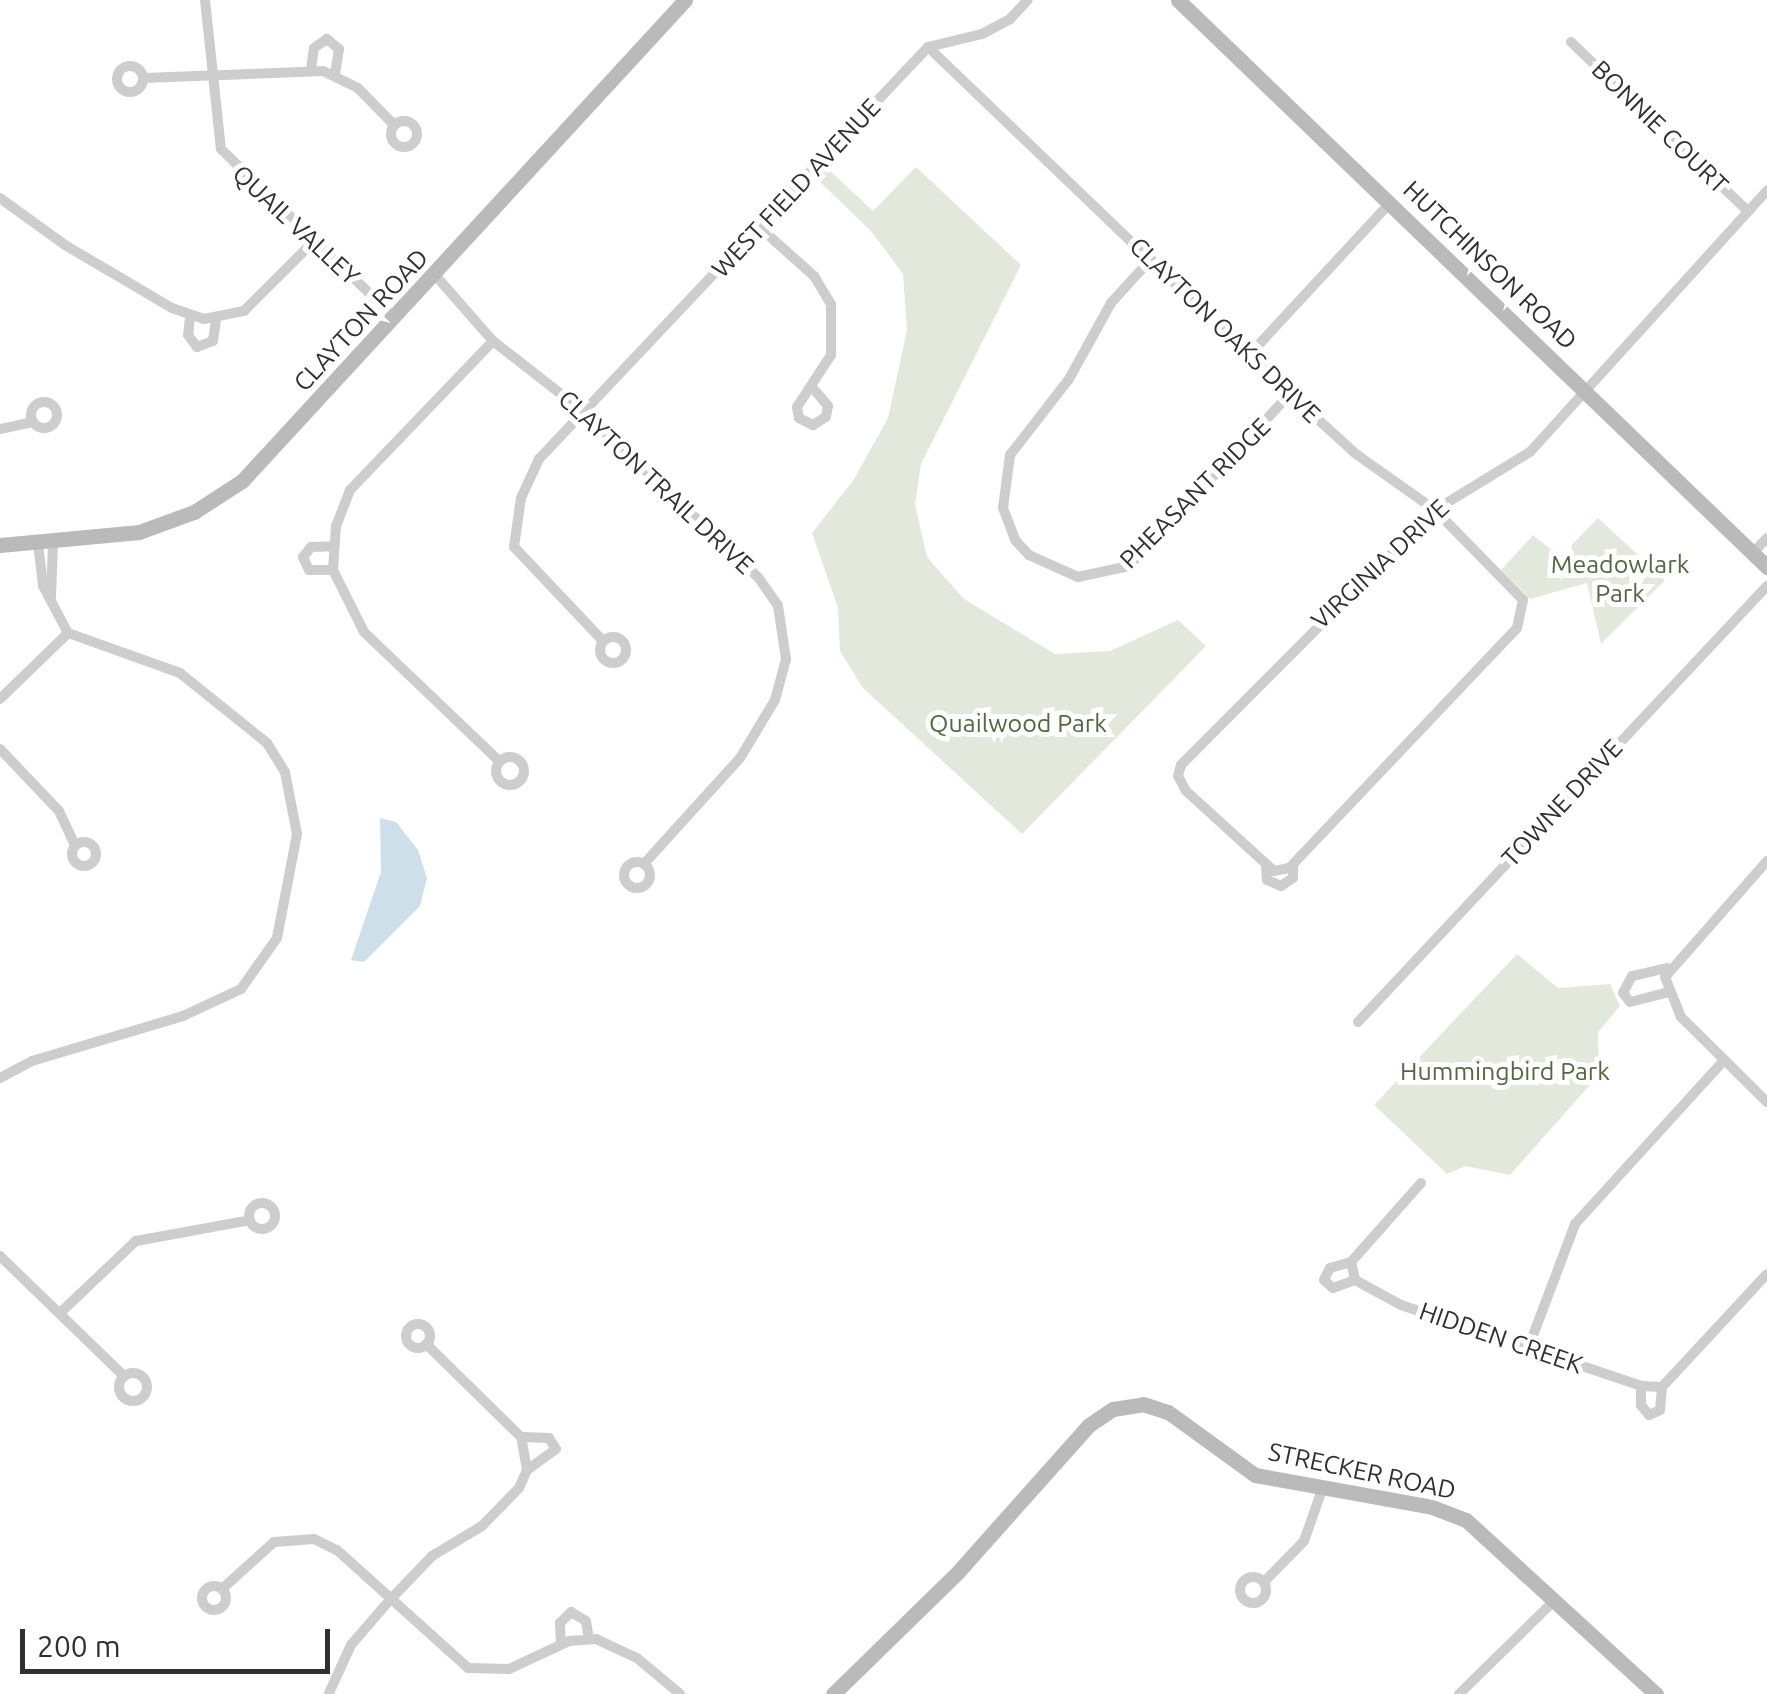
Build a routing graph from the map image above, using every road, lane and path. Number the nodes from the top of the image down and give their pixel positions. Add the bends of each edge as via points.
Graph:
1 (206, 0) edge
2 (683, 0) edge
3 (1028, 0) edge
4 (1178, 0) edge
5 (1571, 42) dead end
6 (928, 47) junction
7 (310, 69) junction
8 (210, 74) junction
9 (335, 74) junction
10 (144, 78) dead end
11 (394, 125) dead end
12 (1767, 191) edge
13 (0, 198) edge
14 (1390, 203) junction
15 (1748, 212) junction
16 (759, 227) junction
17 (313, 242) junction
18 (1151, 259) junction
19 (436, 276) junction
20 (190, 317) junction
21 (216, 320) junction
22 (396, 320) junction
23 (492, 341) junction
24 (1251, 353) junction
25 (812, 387) junction
26 (1584, 389) junction
27 (1290, 394) junction
28 (586, 413) junction
29 (32, 422) dead end
30 (0, 429) edge
31 (1434, 510) junction
32 (1767, 538) edge
33 (45, 542) junction
34 (0, 545) edge
35 (334, 546) junction
36 (1753, 553) junction
37 (1767, 568) edge
38 (333, 570) junction
39 (1767, 586) edge
40 (1524, 606) joint
41 (68, 633) junction
42 (603, 641) dead end
43 (0, 699) edge
44 (0, 750) edge
45 (499, 761) dead end
46 (75, 845) dead end
47 (1767, 861) edge
48 (644, 864) dead end
49 (1667, 968) junction
50 (1667, 988) junction
51 (1358, 1022) dead end
52 (1724, 1060) junction
53 (0, 1078) edge
54 (1767, 1102) edge
55 (1421, 1183) dead end
56 (250, 1220) dead end
57 (0, 1256) edge
58 (1767, 1274) edge
59 (60, 1313) junction
60 (426, 1344) dead end
61 (1529, 1346) junction
62 (124, 1376) dead end
63 (1641, 1386) junction
64 (1662, 1387) junction
65 (522, 1437) junction
66 (526, 1470) junction
67 (1322, 1490) junction
68 (1264, 1582) dead end
69 (222, 1589) dead end
70 (1556, 1599) junction
71 (389, 1601) junction
72 (589, 1640) junction
73 (561, 1644) junction
74 (320, 1694) edge
75 (329, 1694) edge
76 (680, 1694) edge
77 (833, 1694) edge
78 (1460, 1694) edge
79 (1656, 1694) edge

1 - 8 street, QUAIL VALLEY
2 - 19 street, CLAYTON ROAD
3 - 6 street via 982,34
4 - 14 street, HUTCHINSON ROAD
5 - 15 street, BONNIE COURT
6 - 16 street, WEST FIELD AVENUE
6 - 18 street, CLAYTON OAKS DRIVE
7 - 8 street
7 - 9 street
7 - 9 street via 314,48 327,39 340,49
8 - 10 street
8 - 17 street, QUAIL VALLEY via 220,149
9 - 11 street
12 - 15 street, VIRGINIA DRIVE
13 - 20 street via 65,245
14 - 24 street
14 - 26 street, HUTCHINSON ROAD
15 - 26 street, VIRGINIA DRIVE
16 - 25 street via 814,276 831,304 831,356
16 - 28 street, WEST FIELD AVENUE
17 - 21 street via 257,302
17 - 22 street, QUAIL VALLEY
18 - 24 street, CLAYTON OAKS DRIVE
18 - 27 street, PHEASANT RIDGE via 1111,303 1003,473 1007,525 1029,555 1078,578 1129,566
19 - 22 street, CLAYTON ROAD
19 - 23 street, CLAYTON TRAIL DRIVE
20 - 21 street
20 - 21 street via 188,335 198,347 212,341
22 - 33 street, CLAYTON ROAD via 226,492 139,532
23 - 28 street, CLAYTON TRAIL DRIVE
23 - 35 street via 363,473 340,509
24 - 27 street, CLAYTON OAKS DRIVE
25 - 25 street via 798,402 803,421 814,424 826,417 826,401
26 - 31 street, VIRGINIA DRIVE via 1516,466
26 - 36 street, HUTCHINSON ROAD
27 - 31 street, CLAYTON OAKS DRIVE via 1356,454
28 - 42 street, WEST FIELD AVENUE via 532,471 514,547
28 - 48 street, CLAYTON TRAIL DRIVE via 758,576 778,606 784,633 785,673 759,729
29 - 30 street
31 - 40 street, CLAYTON OAKS DRIVE
31 - 40 street, VIRGINIA DRIVE via 1181,765 1180,784 1266,866 1274,871 1293,864 1517,628
32 - 36 street
33 - 34 street, CLAYTON ROAD
33 - 41 street via 52,596
35 - 38 street
35 - 38 street via 310,548 303,556 309,570
36 - 37 street, HUTCHINSON ROAD
38 - 45 street via 364,632
39 - 51 street, TOWNE DRIVE
41 - 43 street
41 - 53 street via 180,672 267,743 285,772 297,834 278,938 241,988 183,1016 17,1066
44 - 46 street via 59,811
47 - 49 street
49 - 50 street
49 - 50 street via 1632,976 1623,994 1630,1002
50 - 52 street via 1682,1017
52 - 54 street
52 - 61 street via 1575,1224
55 - 61 street, HIDDEN CREEK via 1352,1270 1400,1305
56 - 59 street via 136,1241
57 - 59 street
58 - 64 street
59 - 62 street
60 - 65 street
61 - 63 street, HIDDEN CREEK
63 - 64 street, HIDDEN CREEK
63 - 64 street via 1641,1405 1649,1415 1660,1410
65 - 66 street
65 - 66 street via 548,1438 556,1449
66 - 71 street via 520,1488 482,1526 432,1556
67 - 68 street via 1304,1542
67 - 70 street, STRECKER ROAD via 1449,1512 1484,1532
67 - 77 street, STRECKER ROAD via 1244,1470 1156,1407 1113,1409 1075,1438 957,1573
69 - 71 street via 274,1542 300,1537 337,1550
70 - 78 street
70 - 79 street, STRECKER ROAD
71 - 73 street via 468,1668 509,1669
71 - 75 street via 351,1644
72 - 73 street
72 - 73 street via 586,1621 571,1612 560,1623
72 - 76 street via 636,1658
74 - 75 street

